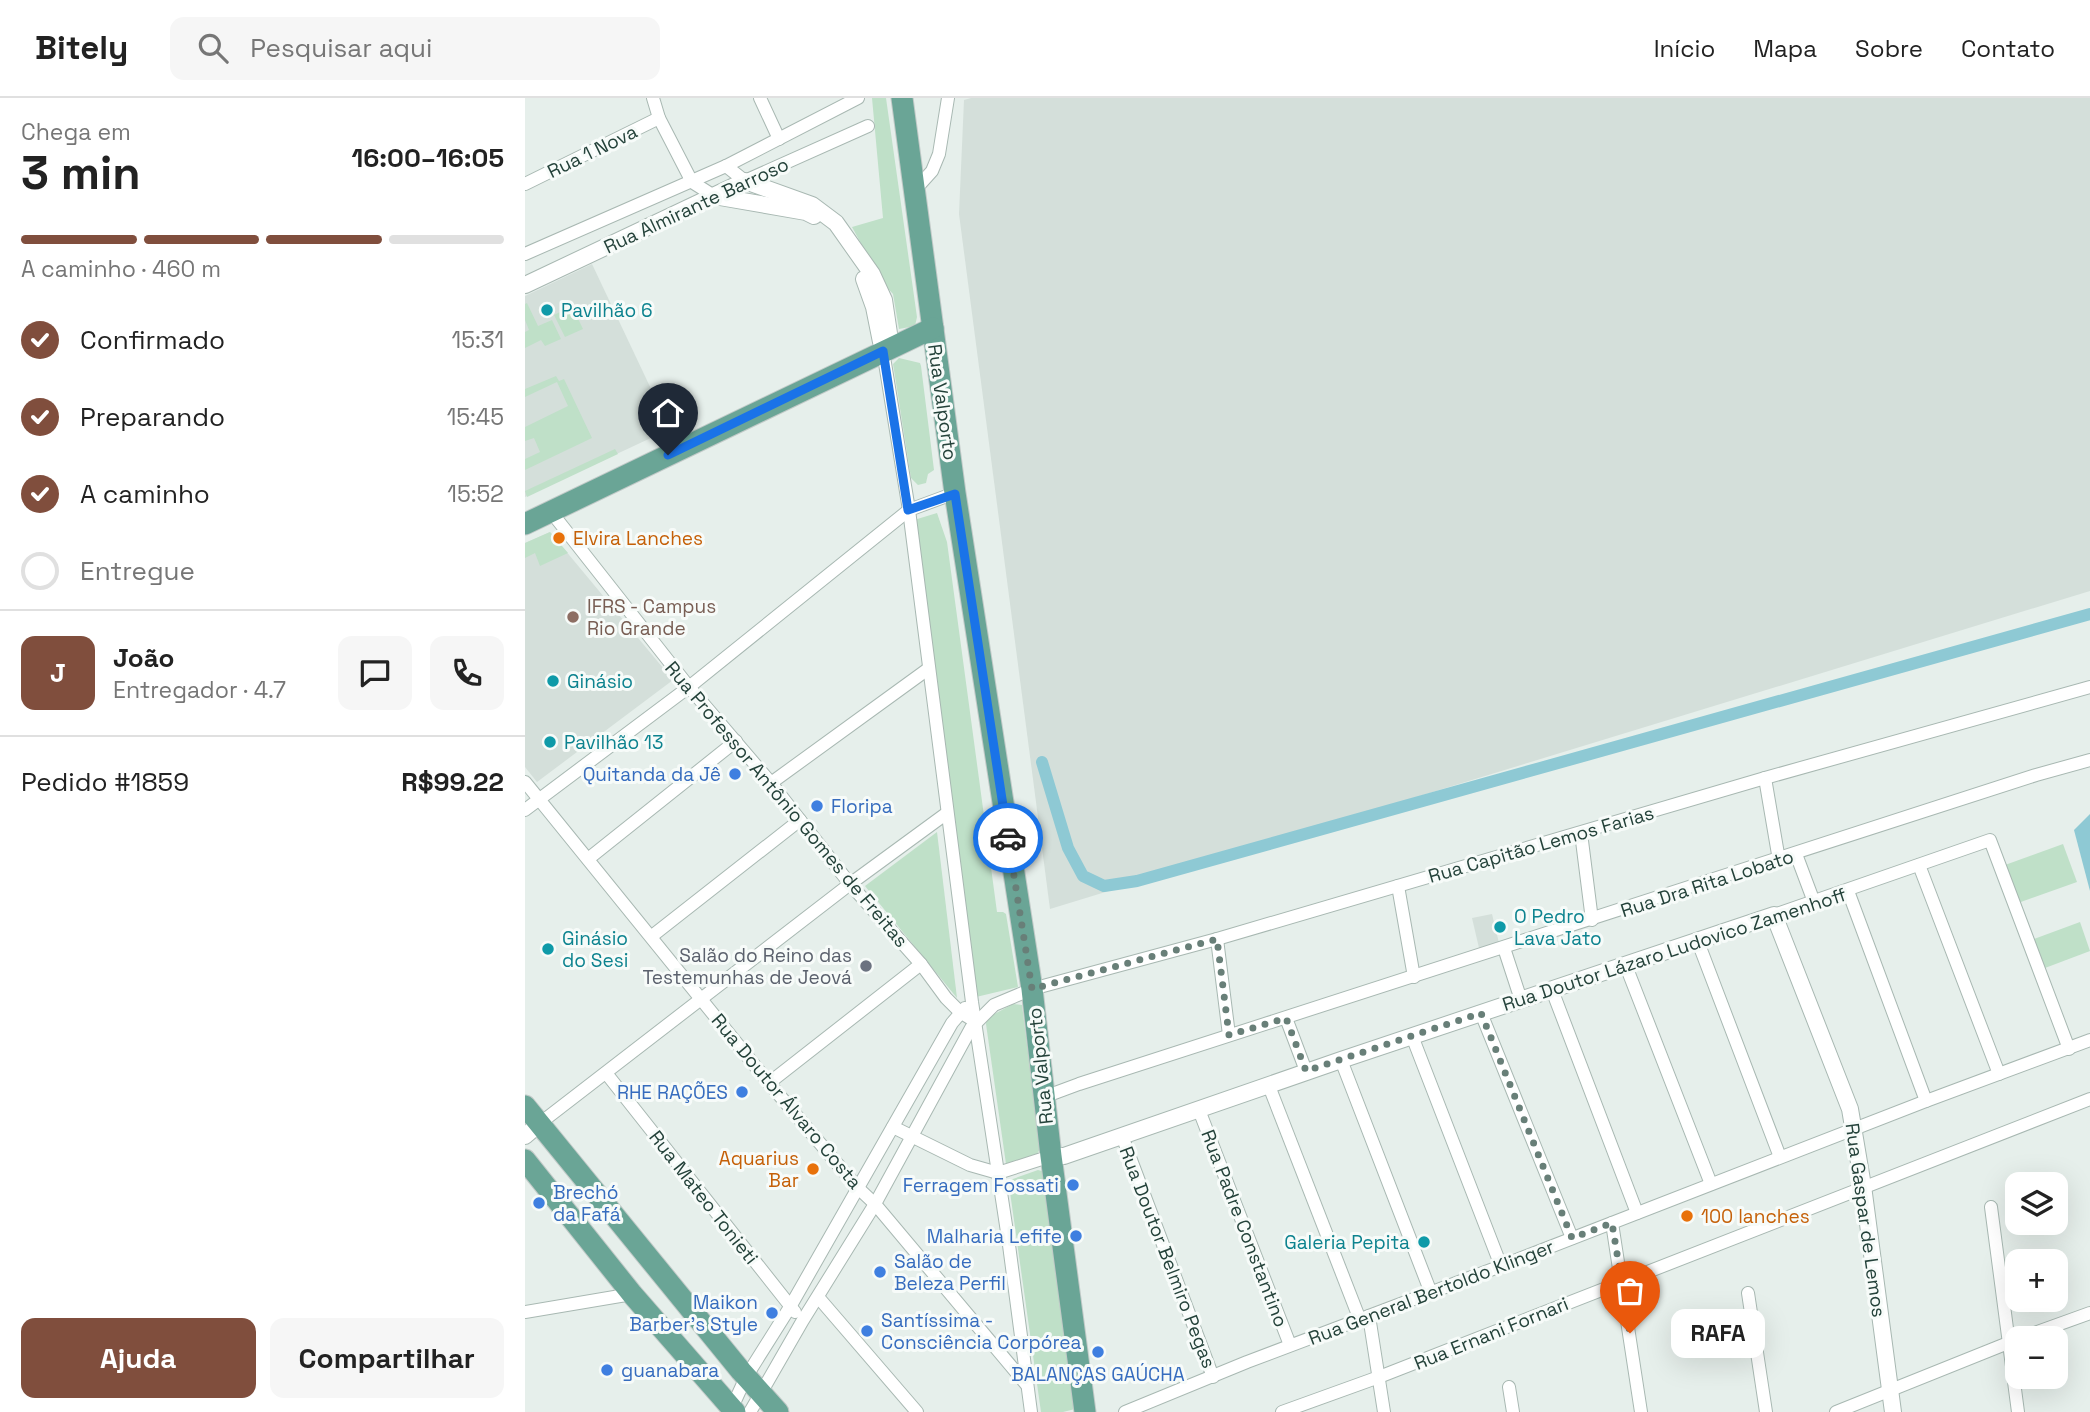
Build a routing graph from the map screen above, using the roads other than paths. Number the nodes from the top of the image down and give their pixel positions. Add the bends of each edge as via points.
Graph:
1 (653, 98) edge
2 (760, 98) edge
3 (902, 98) edge
4 (948, 98) edge
5 (856, 99) edge
6 (659, 118) junction
7 (868, 126) dead end
8 (779, 139) junction
9 (726, 166) junction
10 (745, 181) junction
11 (692, 182) junction
12 (525, 184) edge
13 (913, 192) junction
14 (713, 196) junction
15 (809, 209) junction
16 (525, 254) edge
17 (525, 285) edge
18 (933, 328) junction
19 (887, 349) junction
20 (955, 494) junction
21 (908, 510) junction
22 (552, 513) junction
23 (525, 524) edge
24 (928, 669) junction
25 (689, 687) junction
26 (2090, 687) edge
27 (736, 741) junction
28 (2090, 760) edge
29 (1765, 778) junction
30 (525, 782) edge
31 (771, 783) junction
32 (539, 800) junction
33 (525, 810) edge
34 (947, 813) junction
35 (800, 820) junction
36 (1581, 833) junction
37 (1796, 854) junction
38 (588, 859) junction
39 (1779, 860) junction
40 (1919, 865) junction
41 (850, 884) junction
42 (1398, 886) junction
43 (1848, 891) junction
44 (1814, 901) junction
45 (1774, 915) junction
46 (1592, 920) junction
47 (652, 936) junction
48 (1217, 939) junction
49 (1698, 942) junction
50 (1504, 948) junction
51 (921, 964) junction
52 (1626, 966) junction
53 (1414, 977) junction
54 (1032, 989) junction
55 (1552, 990) junction
56 (703, 999) junction
57 (1521, 1000) junction
58 (972, 1002) junction
59 (995, 1005) junction
60 (960, 1012) junction
61 (1481, 1013) junction
62 (1286, 1018) junction
63 (976, 1021) junction
64 (1229, 1035) junction
65 (1412, 1037) junction
66 (2090, 1040) edge
67 (2070, 1049) junction
68 (1341, 1059) junction
69 (1306, 1071) junction
70 (605, 1073) junction
71 (1999, 1074) junction
72 (769, 1083) junction
73 (1269, 1086) junction
74 (1044, 1097) junction
75 (2090, 1099) edge
76 (1926, 1101) junction
77 (525, 1106) edge
78 (1199, 1110) junction
79 (893, 1127) junction
80 (1854, 1129) junction
81 (532, 1130) edge
82 (914, 1136) junction
83 (1122, 1136) junction
84 (1051, 1156) junction
85 (1780, 1157) junction
86 (525, 1160) edge
87 (998, 1173) junction
88 (1711, 1184) junction
89 (1863, 1186) junction
90 (857, 1187) junction
91 (875, 1204) junction
92 (1991, 1207) dead end
93 (1637, 1213) junction
94 (1612, 1223) junction
95 (1572, 1238) junction
96 (1501, 1266) junction
97 (1622, 1281) junction
98 (1431, 1293) junction
99 (1748, 1293) dead end
100 (632, 1294) junction
101 (818, 1297) junction
102 (790, 1307) junction
103 (525, 1312) edge
104 (2090, 1313) edge
105 (1365, 1318) junction
106 (803, 1320) junction
107 (2012, 1326) edge
108 (2054, 1326) edge
109 (2005, 1344) edge
110 (1290, 1346) junction
111 (1213, 1377) junction
112 (1379, 1377) junction
113 (1027, 1384) junction
114 (754, 1385) junction
115 (1509, 1387) dead end
116 (2017, 1389) edge
117 (1890, 1391) junction
118 (737, 1411) edge
119 (778, 1412) edge
120 (917, 1412) edge
121 (1031, 1412) edge
122 (1085, 1412) edge
123 (1125, 1412) edge
124 (1282, 1412) edge
125 (1384, 1412) edge
126 (1513, 1412) edge
127 (1641, 1412) edge
128 (1766, 1412) edge
129 (1836, 1412) edge
130 (1893, 1412) edge
131 (2018, 1412) edge

1 - 6 street
2 - 8 street
3 - 13 main road, Rua Valporto
4 - 13 street via 939,155
5 - 8 street
6 - 11 street
6 - 12 street, Rua 1 Nova
7 - 10 street, Rua Almirante Barroso
8 - 9 street
9 - 10 street
9 - 11 street
10 - 14 street, Rua Almirante Barroso
10 - 15 street
11 - 14 street
11 - 16 street
13 - 18 main road, Rua Valporto
14 - 15 street
14 - 17 street, Rua Almirante Barroso
15 - 19 street via 832,229 866,284
18 - 19 main road
18 - 20 main road, Rua Valporto
19 - 21 street
19 - 22 main road
20 - 21 street
20 - 54 main road, Rua Valporto
21 - 24 street
21 - 25 street
22 - 23 main road
22 - 25 street, Rua Professor Antônio Gomes de Freitas
24 - 31 street
24 - 34 street
25 - 27 street, Rua Professor Antônio Gomes de Freitas
25 - 32 street
26 - 29 street, Rua Capitão Lemos Farias
27 - 31 street, Rua Professor Antônio Gomes de Freitas
27 - 38 street
28 - 37 street, Rua Dra Rita Lobato
29 - 36 street, Rua Capitão Lemos Farias
29 - 39 street
30 - 32 street, Rua Doutor Álvaro Costa
31 - 35 street, Rua Professor Antônio Gomes de Freitas
32 - 33 street
32 - 38 street, Rua Doutor Álvaro Costa
34 - 41 street
34 - 58 street
35 - 41 street, Rua Professor Antônio Gomes de Freitas
35 - 47 street
36 - 42 street, Rua Capitão Lemos Farias
36 - 46 street
37 - 39 street, Rua Dra Rita Lobato
37 - 44 street
38 - 47 street, Rua Doutor Álvaro Costa
39 - 46 street, Rua Dra Rita Lobato
40 - 43 street, Rua Doutor Lázaro Ludovico Zamenhoff
40 - 67 street, Rua Doutor Lázaro Ludovico Zamenhoff via 1990,840
40 - 71 street
41 - 51 street, Rua Professor Antônio Gomes de Freitas
41 - 56 street
42 - 48 street, Rua Capitão Lemos Farias
42 - 53 street
43 - 44 street, Rua Doutor Lázaro Ludovico Zamenhoff
43 - 76 street
44 - 45 street, Rua Doutor Lázaro Ludovico Zamenhoff
45 - 49 street, Rua Doutor Lázaro Ludovico Zamenhoff
45 - 80 street, Rua Gaspar de Lemos via 1849,1105
46 - 50 street, Rua Dra Rita Lobato
47 - 56 street, Rua Doutor Álvaro Costa
48 - 54 street, Rua Capitão Lemos Farias
48 - 64 street
49 - 52 street, Rua Doutor Lázaro Ludovico Zamenhoff
49 - 85 street
50 - 53 street, Rua Dra Rita Lobato
50 - 57 street
51 - 60 street, Rua Professor Antônio Gomes de Freitas
51 - 72 street
52 - 55 street, Rua Doutor Lázaro Ludovico Zamenhoff
52 - 88 street
53 - 62 street, Rua Dra Rita Lobato
54 - 59 street, Rua Capitão Lemos Farias
54 - 74 main road, Rua Valporto
55 - 57 street, Rua Doutor Lázaro Ludovico Zamenhoff
55 - 93 street
56 - 70 street
56 - 72 street, Rua Doutor Álvaro Costa
57 - 61 street, Rua Doutor Lázaro Ludovico Zamenhoff
58 - 59 street
58 - 60 street
58 - 63 street
59 - 63 street, Rua Capitão Lemos Farias
60 - 63 street, Rua Professor Antônio Gomes de Freitas
60 - 79 street
61 - 65 street, Rua Doutor Lázaro Ludovico Zamenhoff
61 - 95 street
62 - 64 street, Rua Dra Rita Lobato
62 - 69 street
63 - 82 street
63 - 87 street
64 - 74 street, Rua Dra Rita Lobato
65 - 68 street, Rua Doutor Lázaro Ludovico Zamenhoff
65 - 96 street
66 - 67 street, Rua General Bertoldo Klinger
67 - 71 street, Rua General Bertoldo Klinger
68 - 69 street, Rua Doutor Lázaro Ludovico Zamenhoff
68 - 98 street
69 - 73 street, Rua Doutor Lázaro Ludovico Zamenhoff
70 - 81 street
70 - 102 street, Rua Mateo Tonieti
71 - 76 street, Rua General Bertoldo Klinger
72 - 90 street, Rua Doutor Álvaro Costa
73 - 78 street, Rua Doutor Lázaro Ludovico Zamenhoff
73 - 105 street
74 - 84 main road, Rua Valporto
75 - 89 street, Rua Ernani Fornari
76 - 80 street, Rua General Bertoldo Klinger
77 - 81 main road
78 - 83 street, Rua Doutor Lázaro Ludovico Zamenhoff
78 - 110 street, Rua Padre Constantino
79 - 82 street
79 - 90 street
80 - 85 street, Rua General Bertoldo Klinger
80 - 89 street, Rua Gaspar de Lemos
81 - 114 main road
82 - 87 street via 970,1165
82 - 91 street
83 - 84 street, Rua Doutor Lázaro Ludovico Zamenhoff via 1064,1156
83 - 111 street, Rua Doutor Belmiro Pegas
84 - 87 street, Rua Doutor Lázaro Ludovico Zamenhoff
84 - 122 main road, Rua Valporto
85 - 88 street, Rua General Bertoldo Klinger
86 - 100 main road
87 - 113 street
88 - 93 street, Rua General Bertoldo Klinger
89 - 97 street, Rua Ernani Fornari
89 - 117 street, Rua Gaspar de Lemos
90 - 91 street, Rua Doutor Álvaro Costa
90 - 102 street
91 - 101 street
91 - 113 street, Rua Doutor Álvaro Costa
92 - 107 street
93 - 94 street, Rua General Bertoldo Klinger
94 - 95 street, Rua General Bertoldo Klinger
94 - 97 street
95 - 96 street, Rua General Bertoldo Klinger
96 - 98 street, Rua General Bertoldo Klinger
97 - 112 street, Rua Ernani Fornari
97 - 127 street
98 - 105 street, Rua General Bertoldo Klinger
99 - 128 street
100 - 103 street
100 - 118 main road
101 - 106 street
101 - 120 street
102 - 106 street, Rua Mateo Tonieti
102 - 114 street
104 - 108 street
105 - 110 street, Rua General Bertoldo Klinger
105 - 112 street
106 - 114 street
109 - 117 street
110 - 111 street, Rua General Bertoldo Klinger
111 - 123 street, Rua General Bertoldo Klinger
112 - 124 street, Rua Ernani Fornari
112 - 125 street
113 - 121 street
114 - 118 street
114 - 118 street
114 - 119 main road
115 - 126 street
116 - 131 street
117 - 129 street
117 - 130 street, Rua Gaspar de Lemos

